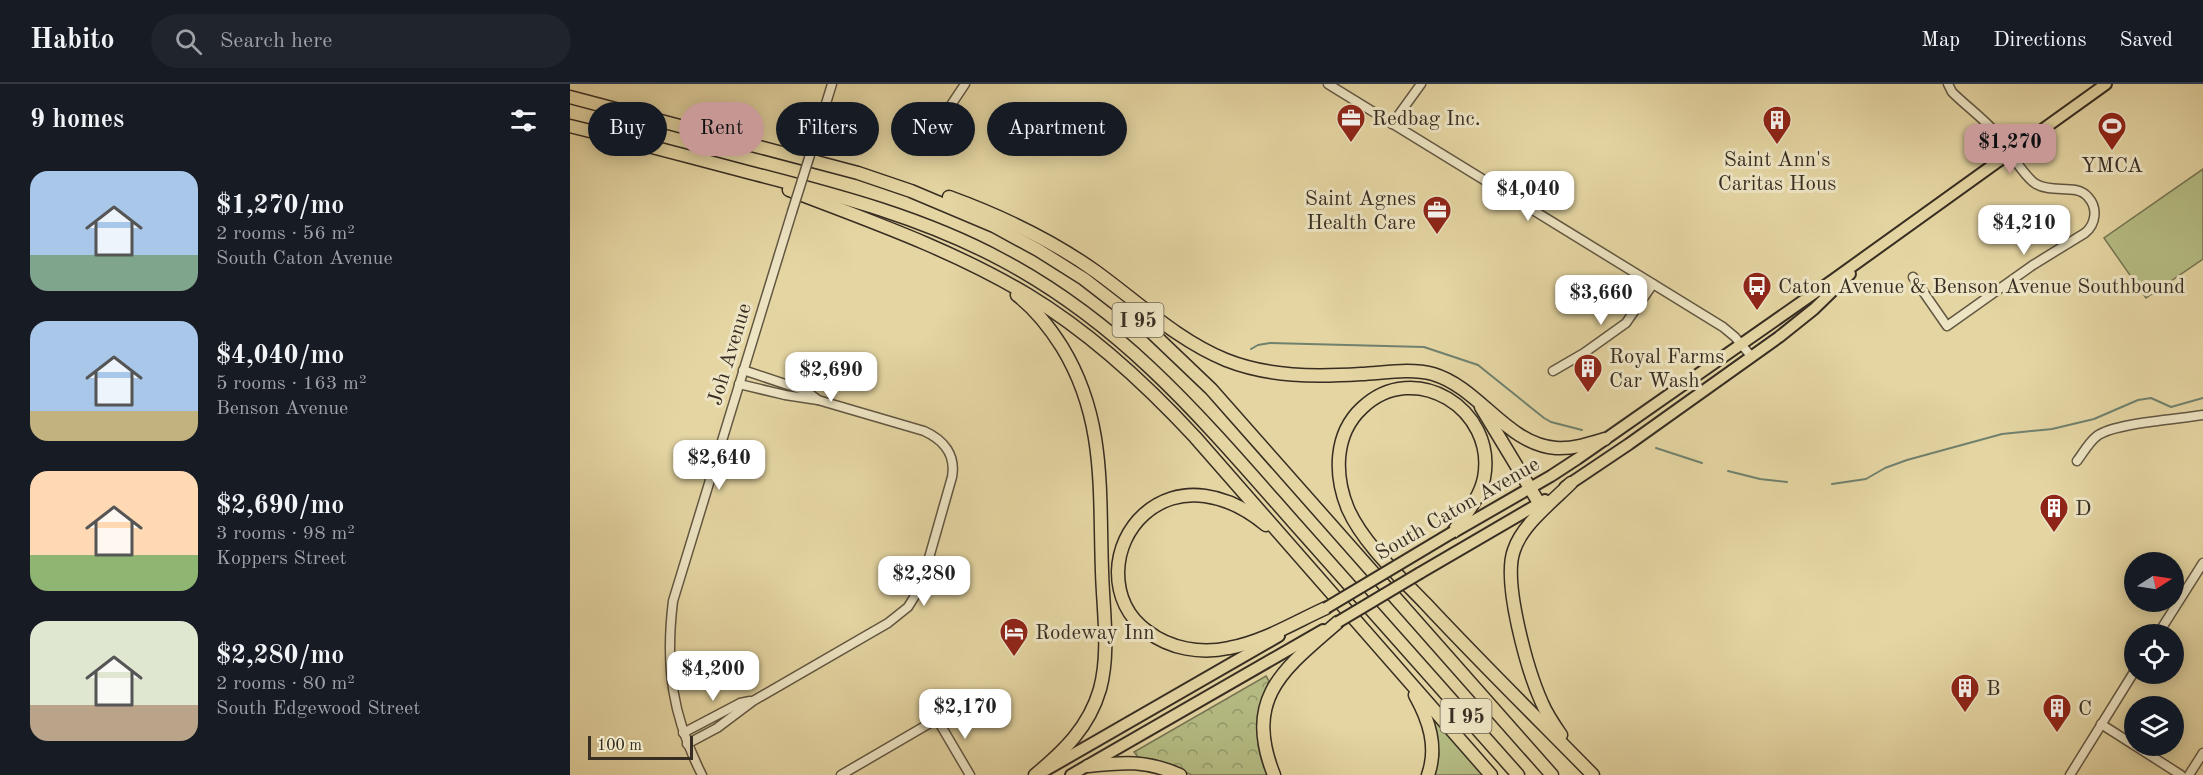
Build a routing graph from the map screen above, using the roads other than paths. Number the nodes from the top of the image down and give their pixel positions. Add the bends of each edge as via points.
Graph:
1 (832, 84) edge
2 (965, 84) edge
3 (1328, 84) edge
4 (1421, 84) edge
5 (1948, 84) edge
6 (2106, 84) edge
7 (570, 97) edge
8 (953, 102) edge
9 (1392, 124) junction
10 (570, 126) edge
11 (776, 151) edge
12 (2009, 152) junction
13 (793, 156) edge
14 (795, 156) edge
15 (726, 166) junction
16 (1879, 246) junction
17 (969, 263) junction
18 (1912, 278) dead end
19 (1653, 284) junction
20 (1741, 344) junction
21 (1751, 356) junction
22 (743, 370) junction
23 (1553, 371) dead end
24 (739, 384) junction
25 (1474, 396) junction
26 (818, 400) junction
27 (2203, 415) edge
28 (1605, 440) junction
29 (2077, 462) dead end
30 (1571, 483) junction
31 (1531, 488) junction
32 (1539, 503) junction
33 (1452, 532) junction
34 (1294, 550) junction
35 (2203, 563) edge
36 (1326, 608) junction
37 (1338, 622) junction
38 (2164, 624) edge
39 (1387, 655) junction
40 (2127, 684) edge
41 (753, 701) junction
42 (2102, 724) junction
43 (683, 733) junction
44 (687, 744) junction
45 (2203, 753) edge
46 (1080, 772) edge
47 (702, 775) edge
48 (841, 775) edge
49 (970, 775) edge
50 (1036, 775) edge
51 (1180, 775) edge
52 (1274, 775) edge
53 (1428, 775) edge
54 (1491, 775) edge
55 (1518, 775) edge
56 (1552, 775) edge
57 (1594, 775) edge
58 (2070, 775) edge
59 (2181, 775) edge
60 (2189, 775) edge

1 - 22 street, Joh Avenue, bridge
2 - 8 street
3 - 9 street
4 - 9 street
5 - 12 street
6 - 12 main road, South Caton Avenue
7 - 11 highway, I 95
9 - 19 street
10 - 15 highway, I 95
12 - 16 main road, South Caton Avenue
12 - 18 street via 2032,182 2046,190 2074,189 2088,197 2095,213 2092,227 1947,326
13 - 56 highway, I 95 via 903,188 986,222 1061,264 1132,315 1211,389
14 - 25 highway via 912,185 998,216 1069,255 1176,333 1226,360 1289,375 1419,371 1450,381
15 - 17 highway
15 - 55 highway, I 95 via 934,227 1023,271 1088,314 1146,362 1191,407
16 - 20 main road, South Caton Avenue
16 - 21 main road, South Caton Avenue via 1814,309
17 - 34 highway via 1056,313 1133,374 1195,437
17 - 50 highway via 1023,300 1055,335 1088,402 1096,439 1104,668 1097,697 1080,732
19 - 20 street via 1723,327
19 - 23 street via 1626,323
20 - 21 street
20 - 28 main road, South Caton Avenue
21 - 30 main road, South Caton Avenue
22 - 24 street, Joh Avenue
22 - 26 street via 806,391
24 - 26 street
24 - 43 street, Joh Avenue via 673,601 669,662
25 - 28 highway via 1515,432 1542,446 1568,448
25 - 31 highway
26 - 41 street via 934,435 947,448 954,467 915,598 888,623
27 - 29 street via 2103,432
28 - 31 main road, South Caton Avenue
30 - 32 main road, South Caton Avenue
30 - 57 highway via 1519,539 1511,559 1510,579 1529,666 1543,705 1563,738
31 - 32 highway
31 - 33 main road, South Caton Avenue
32 - 37 main road, South Caton Avenue, bridge
33 - 36 main road, South Caton Avenue, bridge
33 - 57 highway via 1476,499 1483,481 1486,459 1480,435 1466,412 1442,395 1414,388 1384,393 1362,407 1340,444 1342,492 1356,524 1430,609
34 - 36 highway via 1242,508 1198,495 1171,498 1141,516 1122,544 1118,570 1122,598 1130,614 1154,637 1193,649 1248,643
34 - 39 highway
35 - 38 street
36 - 50 main road, South Caton Avenue
37 - 46 main road, South Caton Avenue
37 - 52 highway via 1292,662 1272,688 1263,724
39 - 53 highway via 1428,722 1432,754
39 - 54 highway
40 - 42 street
41 - 43 street via 740,703
41 - 44 street
42 - 58 street
42 - 59 street
43 - 44 street, Joh Avenue
44 - 47 street, Joh Avenue
45 - 60 street
46 - 51 highway via 1135,762
48 - 49 street via 937,719

